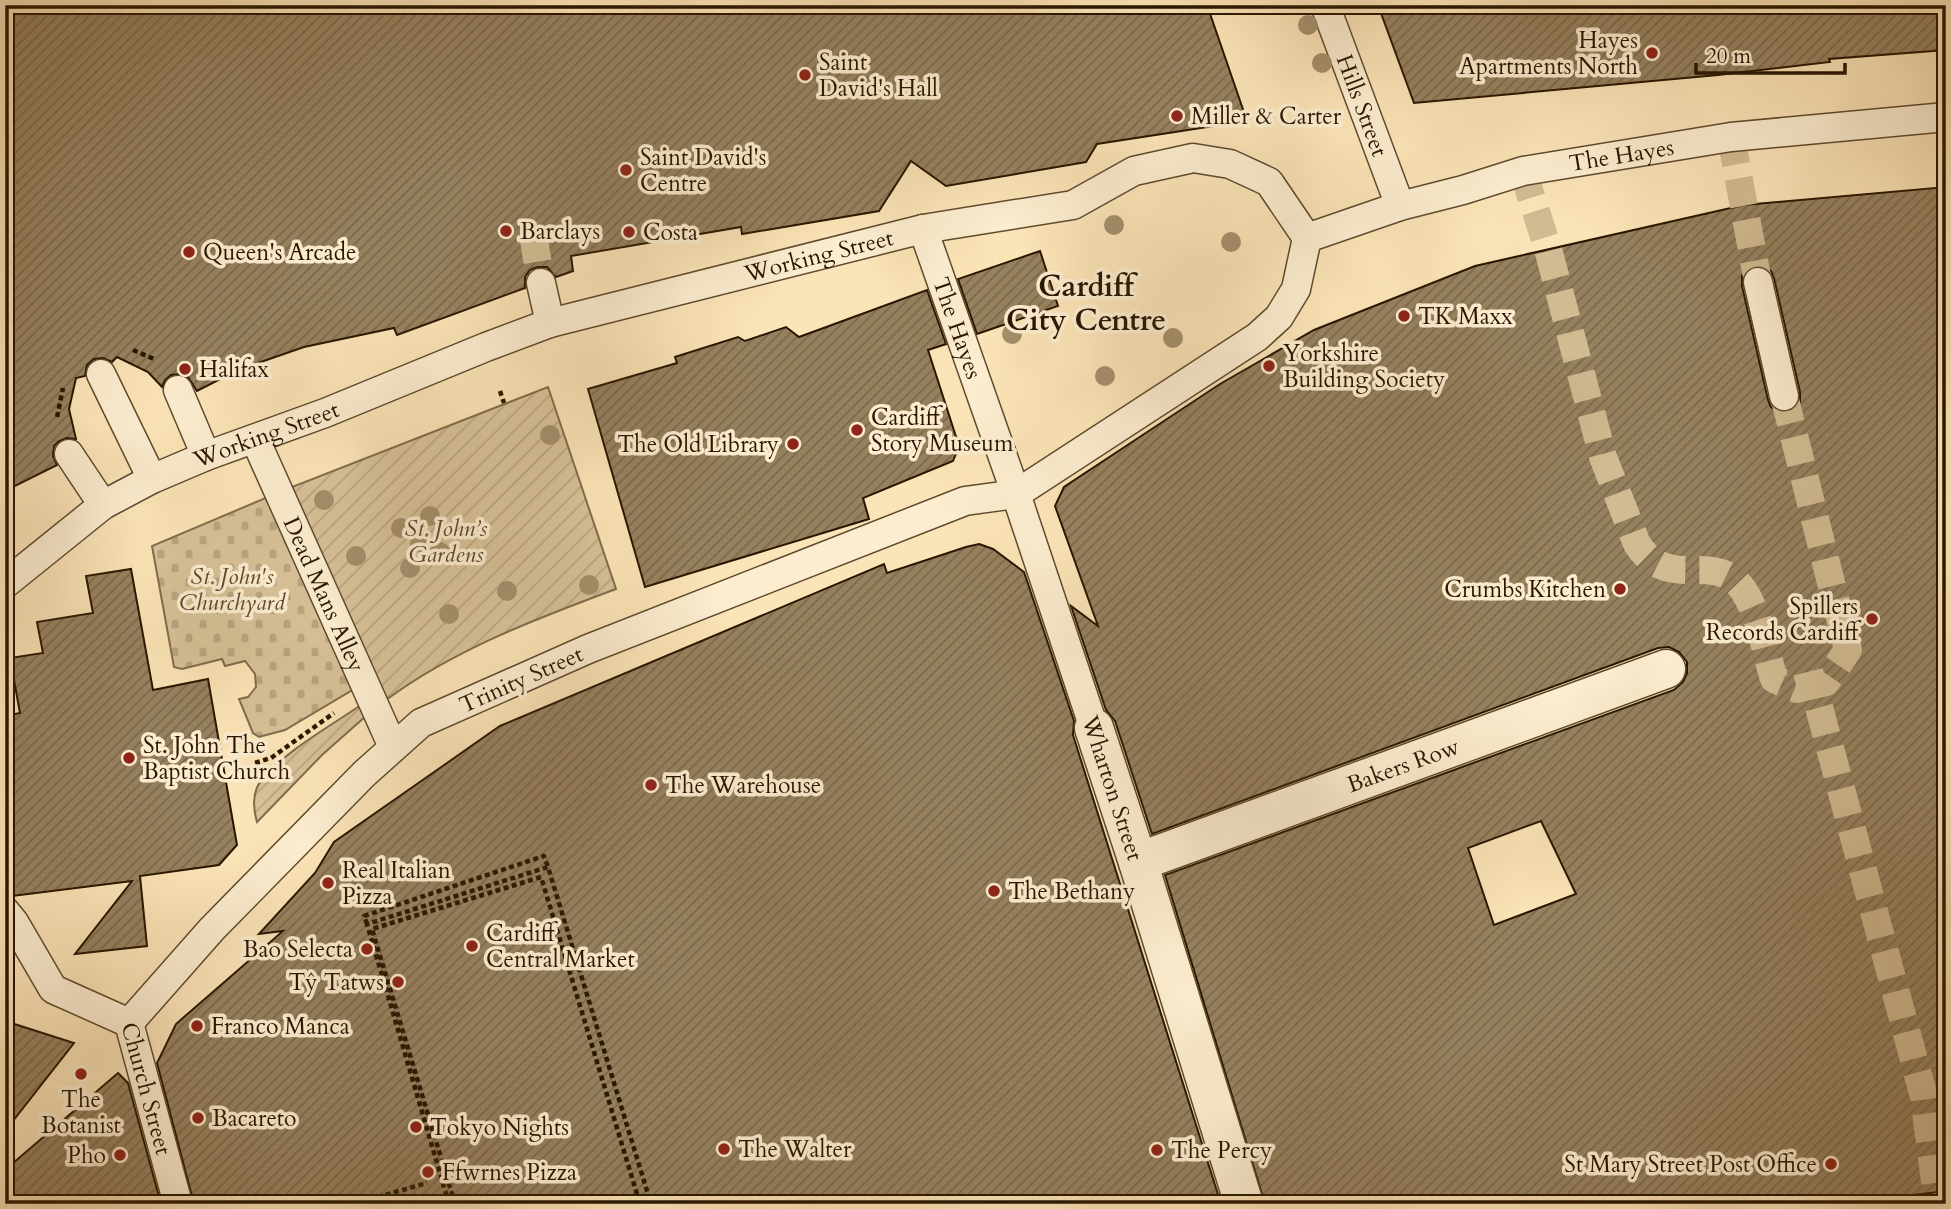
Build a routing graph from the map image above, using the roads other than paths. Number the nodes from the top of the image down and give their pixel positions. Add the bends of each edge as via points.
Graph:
1 (1325, 5) edge
2 (1946, 117) edge
3 (1400, 206) junction
4 (923, 229) junction
5 (1307, 238) junction
6 (1758, 282) tunnel mouth
7 (541, 283) tunnel mouth
8 (550, 323) junction
9 (101, 374) dead end
10 (178, 390) road end
11 (1784, 396) tunnel mouth
12 (255, 439) junction
13 (69, 454) road end
14 (205, 456) junction
15 (152, 479) junction
16 (1016, 494) junction
17 (103, 505) junction
18 (5, 584) edge
19 (1666, 669) dead end
20 (1094, 728) joint
21 (393, 747) junction
22 (1138, 862) junction
23 (5, 911) edge
24 (129, 1024) junction
25 (178, 1204) edge
26 (1244, 1204) edge

1 - 3 street, Hills Street
2 - 3 street, The Hayes via 1731,136 1523,171
3 - 5 street, The Hayes
4 - 5 street via 1073,205 1134,171 1194,158 1230,164 1269,182
4 - 8 street, Working Street
4 - 16 street, The Hayes
5 - 16 street via 1296,289 1279,317 1257,337
6 - 11 street
7 - 8 street
8 - 12 street, Working Street
9 - 15 street
10 - 14 street
12 - 14 street, Working Street
12 - 21 street, Dead Mans Alley
13 - 17 street
14 - 15 street, Working Street
15 - 17 street, Working Street
16 - 20 street, Wharton Street
16 - 21 street, Trinity Street via 965,501 588,649 421,723
17 - 18 street, Working Street
19 - 22 street, Bakers Row
20 - 22 street, Wharton Street
21 - 24 street, Trinity Street via 212,929
22 - 26 street, Wharton Street
23 - 24 street, Church Street via 53,989
24 - 25 street, Church Street

